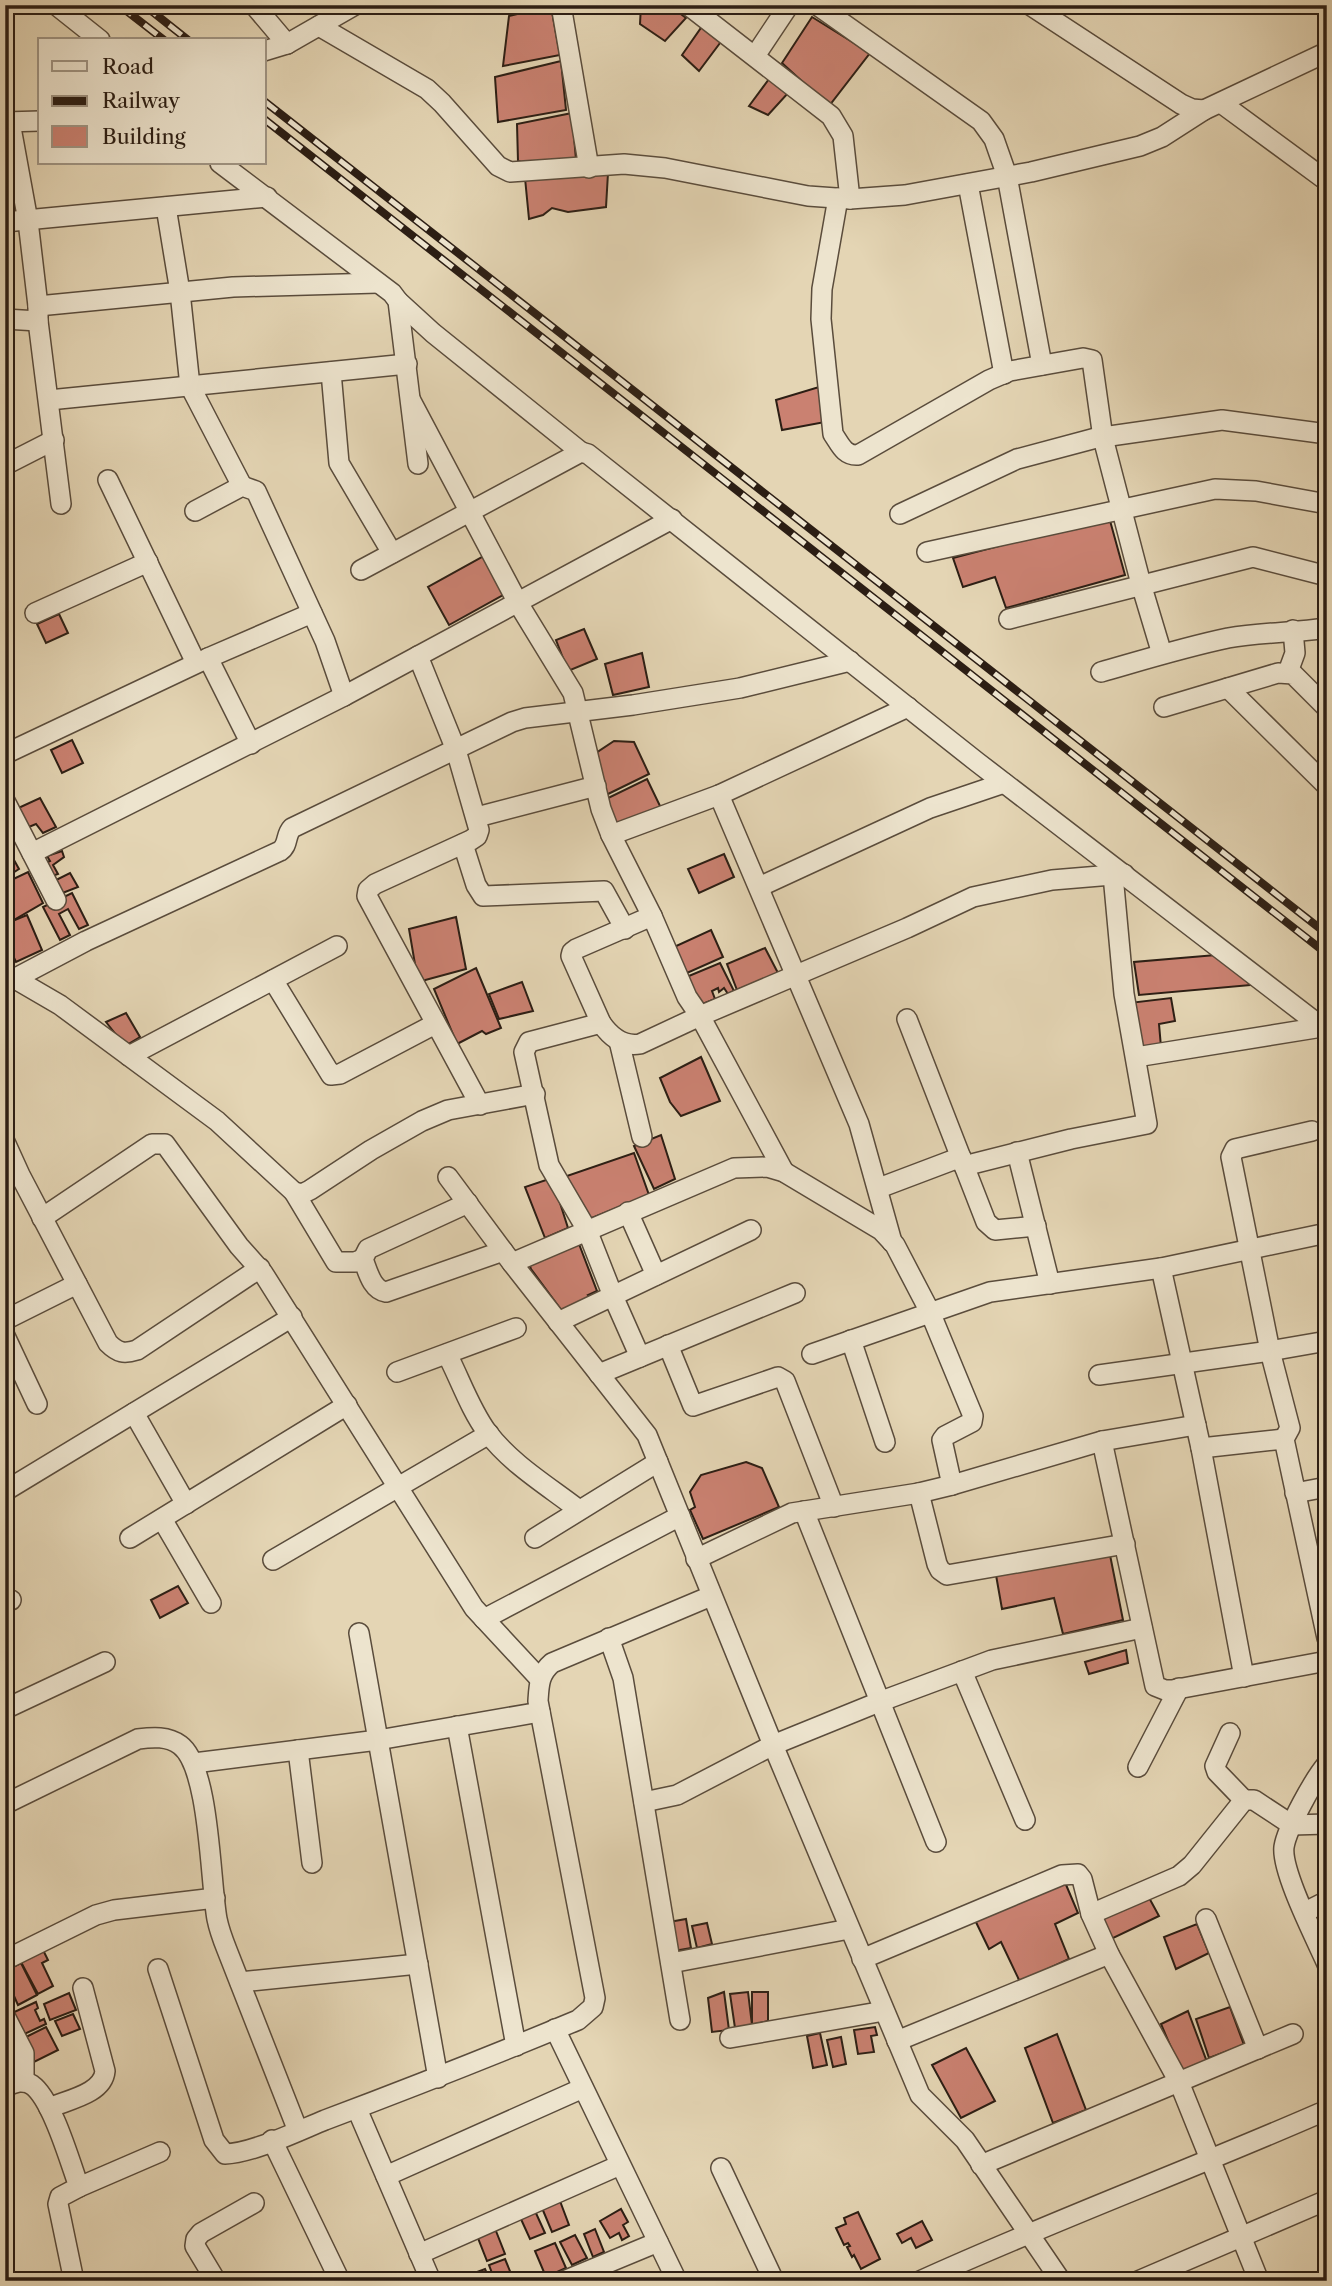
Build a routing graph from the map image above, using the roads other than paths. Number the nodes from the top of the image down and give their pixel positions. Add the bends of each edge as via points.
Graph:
1 (56, 5) edge
2 (254, 5) edge
3 (355, 5) edge
4 (561, 5) edge
5 (688, 5) edge
6 (789, 5) edge
7 (817, 5) edge
8 (1030, 5) edge
9 (319, 26) junction
10 (97, 38) edge
11 (287, 44) junction
12 (266, 50) edge
13 (1327, 52) edge
14 (755, 56) junction
15 (1212, 106) junction
16 (38, 121) edge
17 (8, 122) edge
18 (221, 164) edge
19 (589, 168) junction
20 (1007, 176) junction
21 (1327, 181) edge
22 (968, 184) junction
23 (267, 197) junction
24 (844, 199) junction
25 (166, 207) junction
26 (28, 220) junction
27 (5, 222) edge
28 (378, 283) junction
29 (180, 292) junction
30 (398, 301) junction
31 (38, 313) junction
32 (5, 319) edge
33 (407, 364) junction
34 (1042, 365) junction
35 (331, 372) junction
36 (1004, 374) junction
37 (190, 386) junction
38 (49, 400) junction
39 (411, 401) junction
40 (1327, 434) edge
41 (1103, 438) junction
42 (54, 440) junction
43 (581, 452) junction
44 (418, 464) dead end
45 (5, 465) edge
46 (108, 480) dead end
47 (243, 486) junction
48 (61, 504) dead end
49 (1327, 504) edge
50 (1121, 509) junction
51 (195, 511) dead end
52 (469, 511) junction
53 (900, 514) dead end
54 (672, 519) junction
55 (927, 552) dead end
56 (392, 553) junction
57 (148, 562) junction
58 (361, 570) dead end
59 (1327, 576) edge
60 (1141, 584) junction
61 (519, 603) junction
62 (35, 613) dead end
63 (312, 613) junction
64 (1009, 619) dead end
65 (1327, 628) edge
66 (1293, 630) junction
67 (1162, 654) junction
68 (418, 656) junction
69 (202, 661) junction
70 (850, 661) junction
71 (1101, 672) dead end
72 (1288, 672) junction
73 (1228, 688) junction
74 (344, 696) junction
75 (908, 707) junction
76 (1164, 707) dead end
77 (1327, 708) edge
78 (577, 711) junction
79 (251, 744) junction
80 (456, 750) junction
81 (5, 754) edge
82 (1004, 783) junction
83 (596, 786) junction
84 (1327, 786) edge
85 (719, 794) junction
86 (5, 801) edge
87 (477, 817) junction
88 (611, 835) junction
89 (463, 844) junction
90 (32, 853) junction
91 (1118, 875) junction
92 (759, 887) junction
93 (56, 900) dead end
94 (652, 916) junction
95 (625, 929) junction
96 (337, 946) dead end
97 (10, 976) edge
98 (797, 976) junction
99 (273, 979) junction
100 (700, 1016) junction
101 (906, 1019) dead end
102 (601, 1023) junction
103 (435, 1024) junction
104 (1325, 1029) edge
105 (619, 1041) junction
106 (129, 1056) junction
107 (1136, 1057) junction
108 (535, 1094) junction
109 (480, 1105) junction
110 (1312, 1131) dead end
111 (642, 1137) dead end
112 (5, 1142) edge
113 (1017, 1152) junction
114 (963, 1162) junction
115 (784, 1172) junction
116 (448, 1177) dead end
117 (879, 1188) junction
118 (294, 1192) junction
119 (467, 1203) junction
120 (628, 1212) junction
121 (42, 1218) junction
122 (1035, 1226) junction
123 (587, 1230) junction
124 (751, 1230) dead end
125 (1327, 1233) edge
126 (892, 1243) junction
127 (1249, 1249) junction
128 (507, 1257) junction
129 (363, 1259) junction
130 (260, 1268) junction
131 (1161, 1268) junction
132 (656, 1275) junction
133 (77, 1284) junction
134 (1049, 1284) junction
135 (795, 1293) dead end
136 (612, 1296) junction
137 (930, 1312) junction
138 (292, 1317) junction
139 (5, 1320) edge
140 (558, 1322) junction
141 (516, 1328) dead end
142 (5, 1336) edge
143 (851, 1340) junction
144 (1327, 1341) edge
145 (668, 1345) junction
146 (1270, 1351) junction
147 (447, 1354) junction
148 (812, 1354) dead end
149 (640, 1357) junction
150 (1183, 1364) junction
151 (397, 1372) dead end
152 (599, 1374) junction
153 (1099, 1375) dead end
154 (37, 1404) dead end
155 (347, 1405) junction
156 (134, 1413) junction
157 (1196, 1425) junction
158 (489, 1434) junction
159 (1284, 1439) junction
160 (1102, 1441) junction
161 (886, 1442) dead end
162 (1201, 1447) junction
163 (658, 1462) junction
164 (952, 1485) junction
165 (1327, 1487) edge
166 (399, 1488) junction
167 (5, 1491) edge
168 (919, 1493) junction
169 (1295, 1493) junction
170 (186, 1504) junction
171 (834, 1507) junction
172 (579, 1510) junction
173 (804, 1511) junction
174 (680, 1516) junction
175 (162, 1519) junction
176 (130, 1538) dead end
177 (535, 1538) dead end
178 (1125, 1544) junction
179 (696, 1559) junction
180 (273, 1560) dead end
181 (711, 1596) junction
182 (211, 1604) dead end
183 (484, 1619) junction
184 (1142, 1628) junction
185 (359, 1633) dead end
186 (1327, 1638) edge
187 (609, 1639) junction
188 (1327, 1661) edge
189 (105, 1662) dead end
190 (962, 1671) junction
191 (1244, 1676) junction
192 (539, 1678) junction
193 (1179, 1688) junction
194 (879, 1702) junction
195 (5, 1709) edge
196 (540, 1712) junction
197 (457, 1726) junction
198 (1230, 1733) dead end
199 (378, 1740) junction
200 (772, 1745) junction
201 (298, 1749) junction
202 (194, 1763) junction
203 (1327, 1764) edge
204 (1138, 1768) dead end
205 (7, 1800) edge
206 (1244, 1800) junction
207 (644, 1802) junction
208 (1025, 1820) dead end
209 (1327, 1824) edge
210 (1292, 1825) junction
211 (936, 1842) dead end
212 (312, 1863) dead end
213 (215, 1898) junction
214 (1327, 1901) edge
215 (1305, 1912) junction
216 (1091, 1914) junction
217 (1206, 1919) dead end
218 (849, 1929) junction
219 (1109, 1954) junction
220 (862, 1959) junction
221 (5, 1960) edge
222 (418, 1964) junction
223 (671, 1964) junction
224 (1327, 1964) edge
225 (158, 1969) dead end
226 (240, 1982) junction
227 (83, 1988) dead end
228 (884, 2011) junction
229 (5, 2016) edge
230 (680, 2020) dead end
231 (555, 2029) junction
232 (1293, 2034) dead end
233 (730, 2038) dead end
234 (897, 2041) junction
235 (516, 2046) junction
236 (1258, 2049) junction
237 (438, 2078) junction
238 (1180, 2082) junction
239 (15, 2084) edge
240 (583, 2088) junction
241 (49, 2108) junction
242 (357, 2109) junction
243 (1320, 2113) dead end
244 (299, 2131) junction
245 (272, 2140) junction
246 (160, 2152) dead end
247 (1210, 2161) junction
248 (620, 2165) junction
249 (981, 2165) junction
250 (720, 2168) dead end
251 (386, 2176) junction
252 (79, 2187) junction
253 (1327, 2200) edge
254 (254, 2203) dead end
255 (1028, 2232) junction
256 (1240, 2236) junction
257 (658, 2242) junction
258 (419, 2253) junction
259 (1058, 2280) edge
260 (74, 2281) edge
261 (216, 2281) edge
262 (340, 2281) edge
263 (431, 2281) edge
264 (564, 2281) edge
265 (677, 2281) edge
266 (774, 2281) edge
267 (920, 2281) edge
268 (1138, 2281) edge
269 (1259, 2281) edge

1 - 10 street
2 - 11 street
3 - 9 street
4 - 19 street
5 - 14 street
6 - 14 street
7 - 20 street via 981,121
8 - 15 street via 1181,104 1192,110
9 - 11 street
9 - 19 street via 427,89 498,166 510,172
11 - 12 street
13 - 15 street
14 - 24 street via 831,116 838,127 843,136
15 - 20 street via 1140,146
15 - 21 street
16 - 17 street
17 - 26 street
18 - 23 street
19 - 24 street via 624,164 665,168
20 - 22 street
20 - 34 street
22 - 24 street
22 - 36 street
23 - 25 street
23 - 28 street
24 - 36 street via 822,289 821,319 833,434 843,450 858,455
25 - 26 street
25 - 29 street
26 - 27 street
26 - 31 street
28 - 29 street
28 - 30 street
29 - 31 street
29 - 37 street
30 - 33 street
30 - 43 street
31 - 32 street
31 - 38 street
33 - 35 street
33 - 39 street
34 - 36 street
34 - 41 street via 1092,360
35 - 37 street
35 - 56 street via 339,463
37 - 38 street
37 - 47 street
38 - 42 street
39 - 44 street
39 - 52 street
40 - 41 street via 1222,420
41 - 50 street
41 - 53 street via 1017,459
42 - 45 street
42 - 48 street
43 - 52 street
43 - 54 street
46 - 57 street
47 - 51 street
47 - 63 street via 261,497
49 - 50 street via 1228,488
50 - 55 street
50 - 60 street
52 - 56 street
52 - 61 street
54 - 61 street
54 - 70 street
56 - 58 street
57 - 62 street
57 - 69 street
59 - 60 street via 1252,557
60 - 64 street
60 - 67 street
61 - 68 street
61 - 78 street via 573,693
63 - 69 street
63 - 74 street
65 - 66 street
66 - 67 street
66 - 72 street via 1295,653
67 - 71 street
68 - 74 street
68 - 80 street
69 - 79 street
69 - 81 street
70 - 75 street
70 - 78 street via 740,688
72 - 73 street
72 - 77 street
73 - 76 street
73 - 84 street
74 - 79 street
75 - 82 street
75 - 85 street
78 - 80 street via 525,718
78 - 83 street
79 - 90 street
80 - 87 street
80 - 97 street via 292,828 280,851
82 - 91 street
82 - 92 street via 930,808
83 - 87 street
83 - 88 street
85 - 88 street
85 - 92 street
86 - 90 street
87 - 89 street via 477,836
88 - 94 street
89 - 95 street via 483,896 604,891
89 - 103 street via 375,884 367,896
90 - 93 street
91 - 98 street via 1052,880 981,894
91 - 104 street
91 - 107 street via 1124,994
92 - 98 street
94 - 95 street
94 - 100 street via 687,998
95 - 102 street via 572,952
96 - 99 street
97 - 106 street via 60,1005
98 - 100 street
98 - 117 street via 859,1124
99 - 103 street via 331,1075
99 - 106 street
100 - 105 street via 640,1044
100 - 115 street
101 - 114 street
102 - 105 street
102 - 108 street via 525,1046
103 - 109 street
104 - 107 street
105 - 111 street
106 - 118 street via 217,1121
107 - 113 street via 1147,1124
108 - 109 street
108 - 123 street via 549,1165
109 - 118 street via 448,1110 422,1121 310,1190
110 - 127 street via 1232,1153
112 - 121 street
113 - 114 street
113 - 122 street
114 - 117 street
114 - 122 street via 989,1226 995,1230
115 - 120 street via 767,1167 734,1168
115 - 126 street via 881,1230
116 - 119 street
117 - 126 street
118 - 129 street via 336,1262
119 - 128 street
119 - 129 street via 373,1245
120 - 123 street
120 - 132 street
121 - 130 street via 152,1144 165,1144
121 - 133 street
122 - 134 street
123 - 128 street
123 - 136 street
124 - 132 street
125 - 127 street
126 - 137 street
127 - 131 street
127 - 146 street
128 - 129 street via 386,1292 376,1286
128 - 140 street
130 - 133 street via 127,1353 117,1352 108,1343
130 - 138 street
131 - 134 street
131 - 150 street
132 - 136 street
133 - 139 street
134 - 137 street via 990,1292
135 - 145 street
136 - 140 street
136 - 149 street
137 - 143 street
137 - 164 street via 973,1416 972,1422 942,1440
138 - 155 street
138 - 156 street
140 - 152 street
141 - 147 street
142 - 154 street
143 - 148 street
143 - 161 street
144 - 146 street
145 - 149 street
145 - 171 street via 693,1406 778,1377 785,1381
146 - 150 street
146 - 159 street via 1290,1428
147 - 151 street
147 - 158 street
149 - 152 street
150 - 153 street
150 - 157 street
152 - 163 street via 647,1435
155 - 166 street
155 - 170 street
156 - 167 street
156 - 170 street
157 - 160 street
157 - 162 street
158 - 166 street
158 - 172 street via 520,1465
159 - 162 street
159 - 169 street
160 - 164 street
160 - 178 street
162 - 191 street
163 - 172 street
163 - 174 street
164 - 168 street
165 - 169 street
166 - 180 street
166 - 183 street
168 - 171 street
168 - 178 street via 937,1564 947,1575
169 - 186 street
170 - 175 street
171 - 173 street
172 - 177 street
173 - 179 street via 782,1516
173 - 194 street
174 - 179 street
174 - 183 street
175 - 176 street
175 - 182 street
178 - 184 street
179 - 181 street
181 - 187 street
181 - 200 street
183 - 192 street
184 - 190 street via 992,1660
184 - 193 street via 1155,1686
185 - 199 street
187 - 192 street via 552,1663
187 - 207 street via 623,1678
188 - 191 street
189 - 195 street
190 - 194 street
190 - 208 street
191 - 193 street
192 - 196 street
193 - 204 street
194 - 200 street
194 - 211 street
196 - 197 street
196 - 231 street via 595,1998 586,2014
197 - 199 street
197 - 235 street
198 - 206 street via 1215,1766
199 - 201 street
199 - 222 street
200 - 207 street via 677,1795
200 - 218 street
201 - 202 street
201 - 212 street
202 - 205 street via 187,1751 170,1739 138,1739
202 - 213 street
203 - 210 street
206 - 210 street via 1254,1800
206 - 216 street via 1179,1876
207 - 223 street
209 - 210 street
210 - 215 street via 1284,1848 1286,1863
213 - 221 street via 96,1915
213 - 226 street via 217,1920
214 - 215 street
215 - 224 street
216 - 219 street
216 - 220 street via 1082,1879 1078,1874 1062,1875
217 - 236 street
218 - 220 street
218 - 223 street
219 - 234 street
219 - 238 street
220 - 228 street
222 - 226 street
222 - 237 street
223 - 230 street
225 - 245 street via 219,2148 225,2154 235,2153
226 - 244 street
227 - 241 street via 104,2079 94,2089
228 - 233 street
228 - 234 street
229 - 239 street via 24,2053
231 - 235 street
231 - 240 street
232 - 236 street
234 - 249 street via 920,2095 965,2140
235 - 237 street
236 - 238 street
237 - 242 street
238 - 247 street
238 - 249 street
239 - 241 street via 32,2085
240 - 248 street
240 - 251 street
241 - 252 street
242 - 244 street
242 - 251 street
243 - 247 street
244 - 245 street
245 - 262 street
246 - 252 street
247 - 255 street
247 - 256 street
248 - 257 street
248 - 258 street
249 - 255 street
250 - 266 street
251 - 258 street
252 - 260 street via 60,2197 58,2204
253 - 256 street
254 - 261 street via 196,2239 195,2246
255 - 259 street
255 - 267 street
256 - 268 street
256 - 269 street
257 - 264 street
257 - 265 street
258 - 263 street

